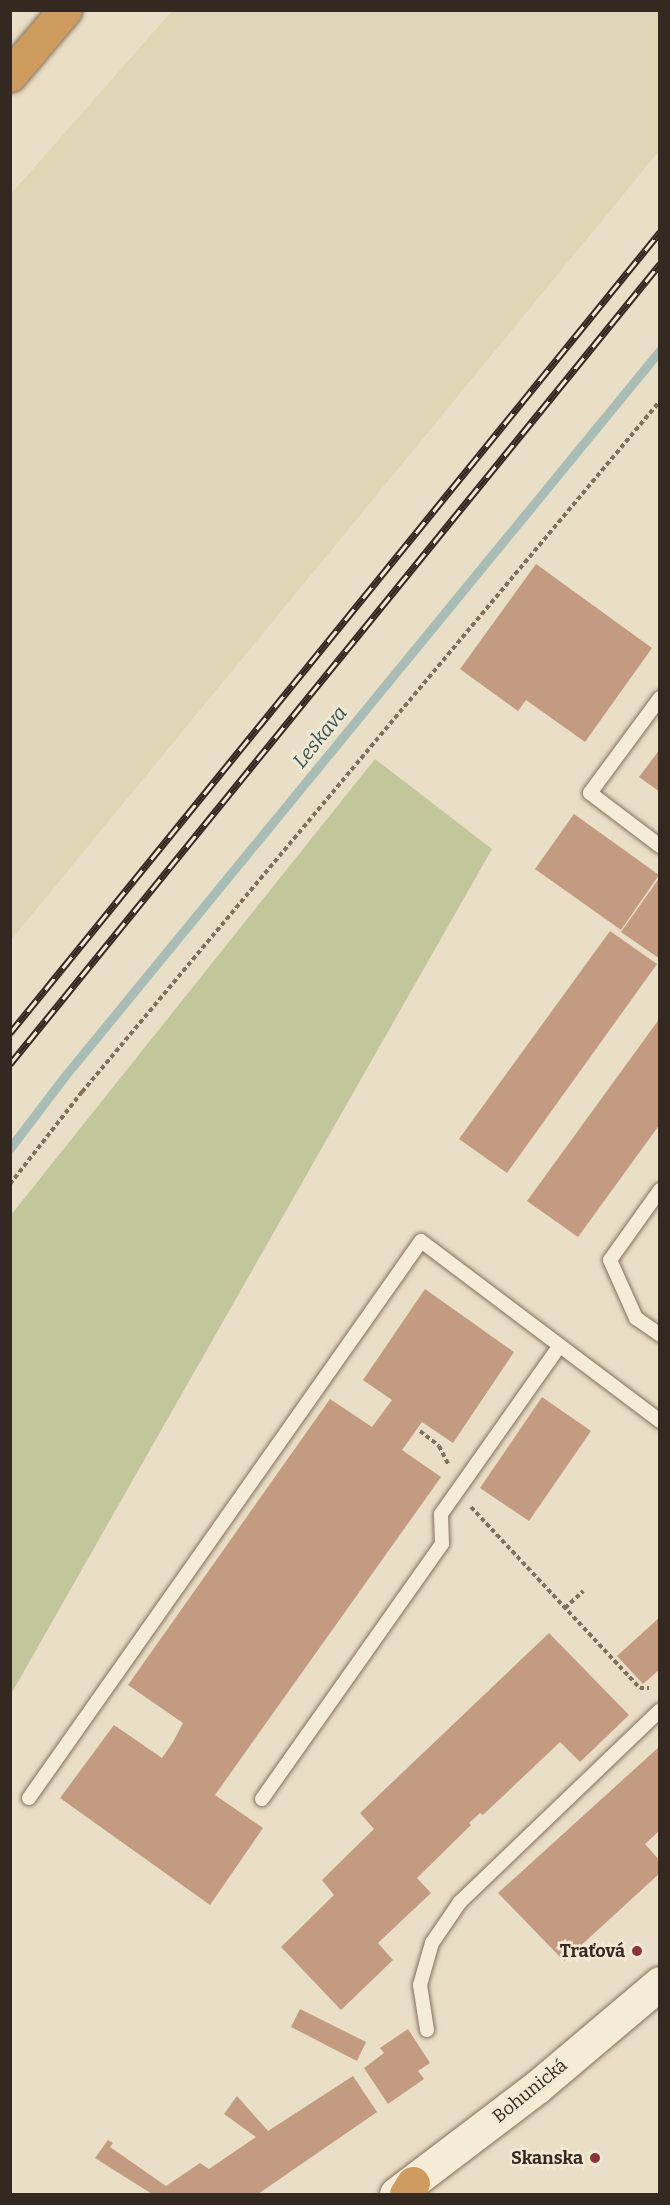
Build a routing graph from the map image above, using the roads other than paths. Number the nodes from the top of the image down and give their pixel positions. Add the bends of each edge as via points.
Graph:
1 (64, 10) edge
2 (10, 75) edge
3 (660, 698) edge
4 (660, 846) edge
5 (660, 1190) edge
6 (660, 1335) edge
7 (559, 1347) junction
8 (660, 1421) edge
9 (660, 1710) edge
10 (29, 1798) dead end
11 (262, 1799) dead end
12 (660, 1983) edge
13 (427, 2030) dead end
14 (405, 2191) edge

1 - 2 highway
3 - 4 lane via 590,793
5 - 6 lane via 610,1260 636,1318
7 - 8 lane
7 - 10 lane via 421,1242
7 - 11 lane via 441,1514 442,1544
9 - 13 lane via 460,1902 432,1943 420,1985
12 - 14 street, Bohunická

